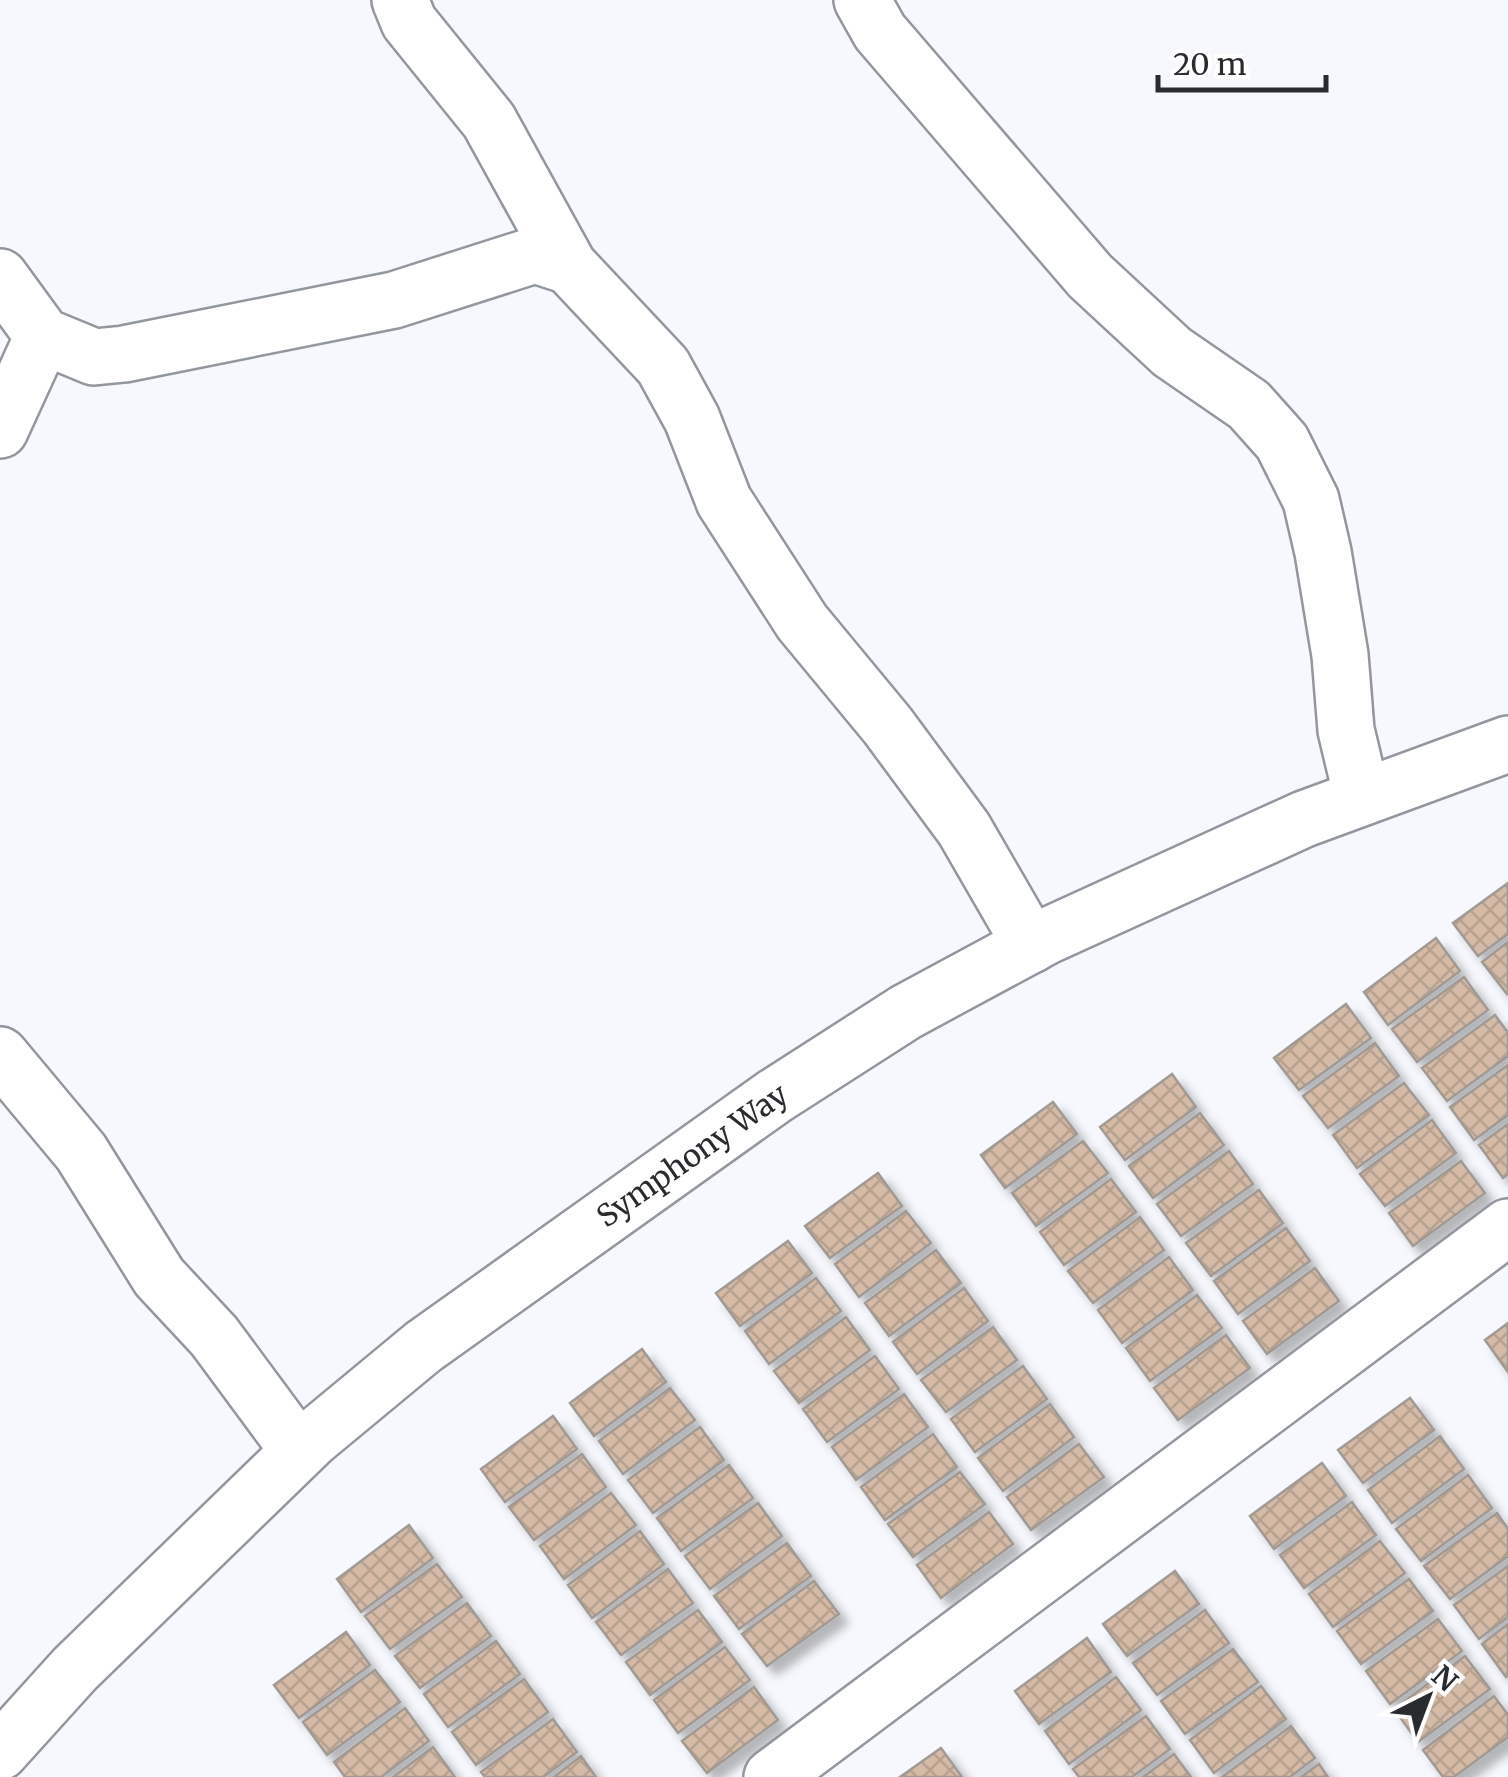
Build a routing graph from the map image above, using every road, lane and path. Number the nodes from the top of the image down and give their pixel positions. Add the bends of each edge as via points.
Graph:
1 (400, 0) edge
2 (862, 0) edge
3 (569, 266) junction
4 (0, 277) edge
5 (43, 336) junction
6 (0, 430) edge
7 (1508, 744) edge
8 (1362, 797) junction
9 (1031, 945) junction
10 (0, 1056) edge
11 (1508, 1227) edge
12 (299, 1451) junction
13 (0, 1752) edge
14 (772, 1777) edge

1 - 3 street via 410,22 490,121
2 - 8 street via 880,32 1090,276 1172,352 1250,405 1282,442 1311,500 1323,552 1346,730
3 - 5 street via 535,256 394,300 124,354 94,357
3 - 9 street via 663,366 724,501 802,622 964,829
4 - 5 street
5 - 6 street
7 - 8 street, Symphony Way
8 - 9 street, Symphony Way
9 - 12 street, Symphony Way via 906,1012 775,1096 423,1348
10 - 12 street via 80,1152 159,1277 214,1336
11 - 14 street
12 - 13 street, Symphony Way via 75,1669

